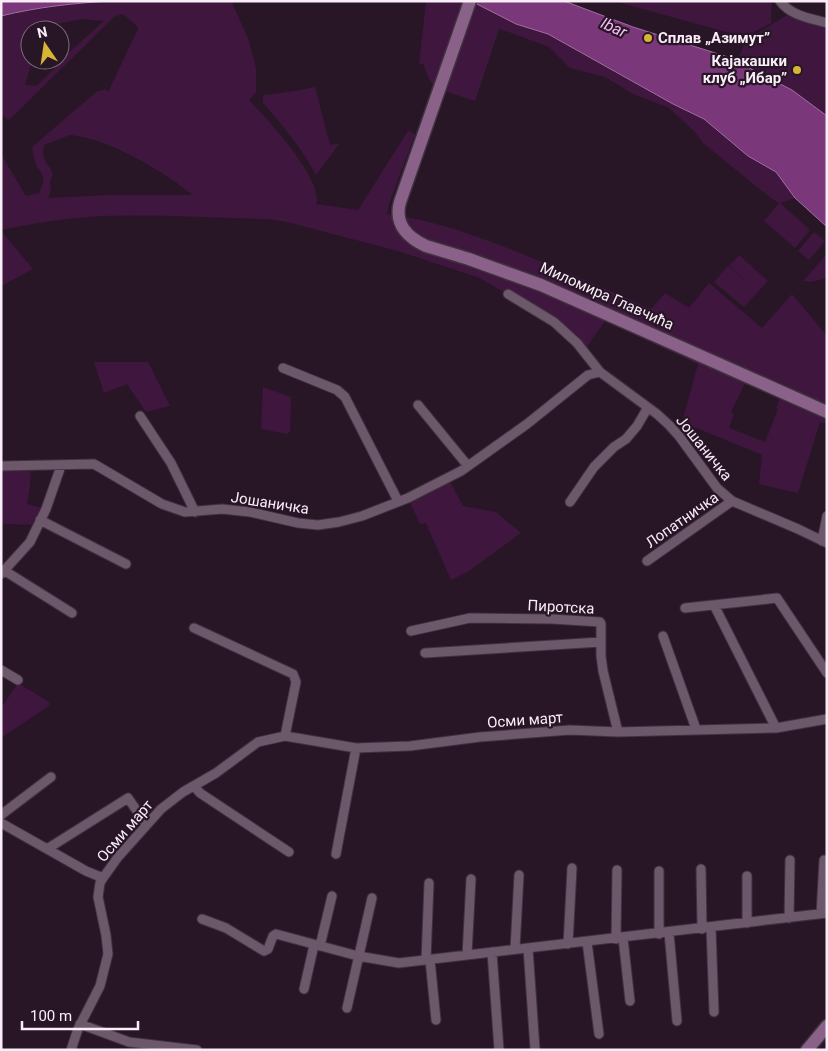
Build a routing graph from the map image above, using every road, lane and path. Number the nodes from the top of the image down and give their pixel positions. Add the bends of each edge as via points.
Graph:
1 (470, 1) edge
2 (783, 5) edge
3 (827, 23) edge
4 (508, 294) dead end
5 (283, 368) dead end
6 (600, 372) junction
7 (418, 405) dead end
8 (648, 409) junction
9 (827, 412) edge
10 (140, 416) dead end
11 (1, 466) edge
12 (61, 466) junction
13 (468, 466) junction
14 (398, 501) junction
15 (732, 501) junction
16 (570, 502) dead end
17 (195, 512) junction
18 (827, 516) edge
19 (40, 520) junction
20 (824, 542) edge
21 (647, 561) dead end
22 (126, 564) dead end
23 (3, 573) edge
24 (714, 605) junction
25 (685, 608) dead end
26 (72, 614) dead end
27 (194, 628) dead end
28 (411, 631) dead end
29 (663, 636) dead end
30 (600, 642) junction
31 (424, 654) dead end
32 (1, 670) edge
33 (827, 673) edge
34 (18, 680) dead end
35 (827, 719) edge
36 (776, 728) junction
37 (696, 729) junction
38 (618, 732) junction
39 (285, 736) junction
40 (356, 748) junction
41 (51, 777) dead end
42 (194, 786) junction
43 (1, 815) edge
44 (1, 823) edge
45 (146, 824) junction
46 (47, 849) junction
47 (289, 852) dead end
48 (336, 854) dead end
49 (790, 860) dead end
50 (824, 860) dead end
51 (572, 868) dead end
52 (702, 869) dead end
53 (617, 870) dead end
54 (659, 871) dead end
55 (519, 875) dead end
56 (747, 876) dead end
57 (103, 878) junction
58 (471, 879) dead end
59 (429, 883) dead end
60 (332, 896) dead end
61 (372, 898) dead end
62 (824, 914) edge
63 (789, 918) junction
64 (202, 919) dead end
65 (747, 924) junction
66 (706, 928) junction
67 (669, 933) junction
68 (658, 934) junction
69 (619, 938) junction
70 (587, 942) junction
71 (568, 944) junction
72 (317, 946) junction
73 (528, 948) junction
74 (516, 949) junction
75 (492, 952) junction
76 (467, 955) junction
77 (358, 956) junction
78 (428, 960) junction
79 (304, 989) dead end
80 (630, 1001) dead end
81 (347, 1008) dead end
82 (714, 1012) dead end
83 (436, 1020) dead end
84 (677, 1021) dead end
85 (80, 1024) junction
86 (827, 1026) edge
87 (599, 1034) dead end
88 (149, 1047) edge
89 (535, 1049) edge
90 (72, 1050) edge
91 (197, 1050) edge
92 (499, 1050) edge
93 (807, 1050) edge

1 - 9 street, Миломира Главчића via 400,198 400,225 407,235 417,242 541,284
2 - 3 street via 796,15
4 - 6 street, Јошаничка via 554,322 577,343
5 - 14 street via 337,390 345,397
6 - 8 street, Јошаничка
6 - 13 street, Јошаничка via 588,374 527,424
7 - 13 street
8 - 15 street, Јошаничка via 674,430 718,488
8 - 16 street via 626,439 594,467
10 - 17 street via 171,463
11 - 12 street, Јошаничка
12 - 17 street, Јошаничка via 94,464 162,504
12 - 19 street
13 - 14 street, Јошаничка via 426,490
14 - 17 street, Јошаничка via 362,516 328,524 298,523 222,509
15 - 20 street, Јошаничка
15 - 21 street, Лопатничка
18 - 20 street, Јошаничка
19 - 22 street
19 - 23 street via 30,542
23 - 26 street
24 - 25 street
24 - 33 street via 777,598
24 - 36 street
27 - 39 street via 293,674 296,682
28 - 30 street, Пиротска via 470,618 552,619 600,622
29 - 37 street
30 - 31 street
30 - 38 street, Пиротска via 603,671
32 - 34 street
35 - 36 street, Осми март
36 - 37 street, Осми март
37 - 38 street, Осми март
38 - 40 street, Осми март via 570,730 410,746
39 - 40 street, Осми март
39 - 42 street, Осми март via 258,742
40 - 48 street
41 - 43 street
42 - 45 street, Осми март via 176,797
42 - 47 street via 200,794
44 - 46 street
45 - 46 street via 128,798
45 - 57 street, Осми март
46 - 57 street
49 - 63 street
50 - 62 street
51 - 71 street
52 - 66 street
53 - 69 street
54 - 68 street
55 - 74 street
56 - 65 street
57 - 85 street, Осми март via 98,897 108,954 100,986
58 - 76 street
59 - 78 street
60 - 72 street
61 - 77 street
62 - 63 street
63 - 65 street
64 - 72 street via 226,928 264,951 275,935
65 - 66 street
66 - 67 street
66 - 82 street
67 - 68 street
67 - 84 street
68 - 69 street
69 - 70 street
69 - 80 street
70 - 71 street
70 - 87 street
71 - 73 street
72 - 77 street
72 - 79 street
73 - 74 street
73 - 89 street
74 - 75 street
75 - 76 street
75 - 92 street
76 - 78 street
77 - 78 street via 393,963
77 - 81 street
78 - 83 street
85 - 88 street
85 - 90 street, Осми март
86 - 93 street
88 - 91 street

